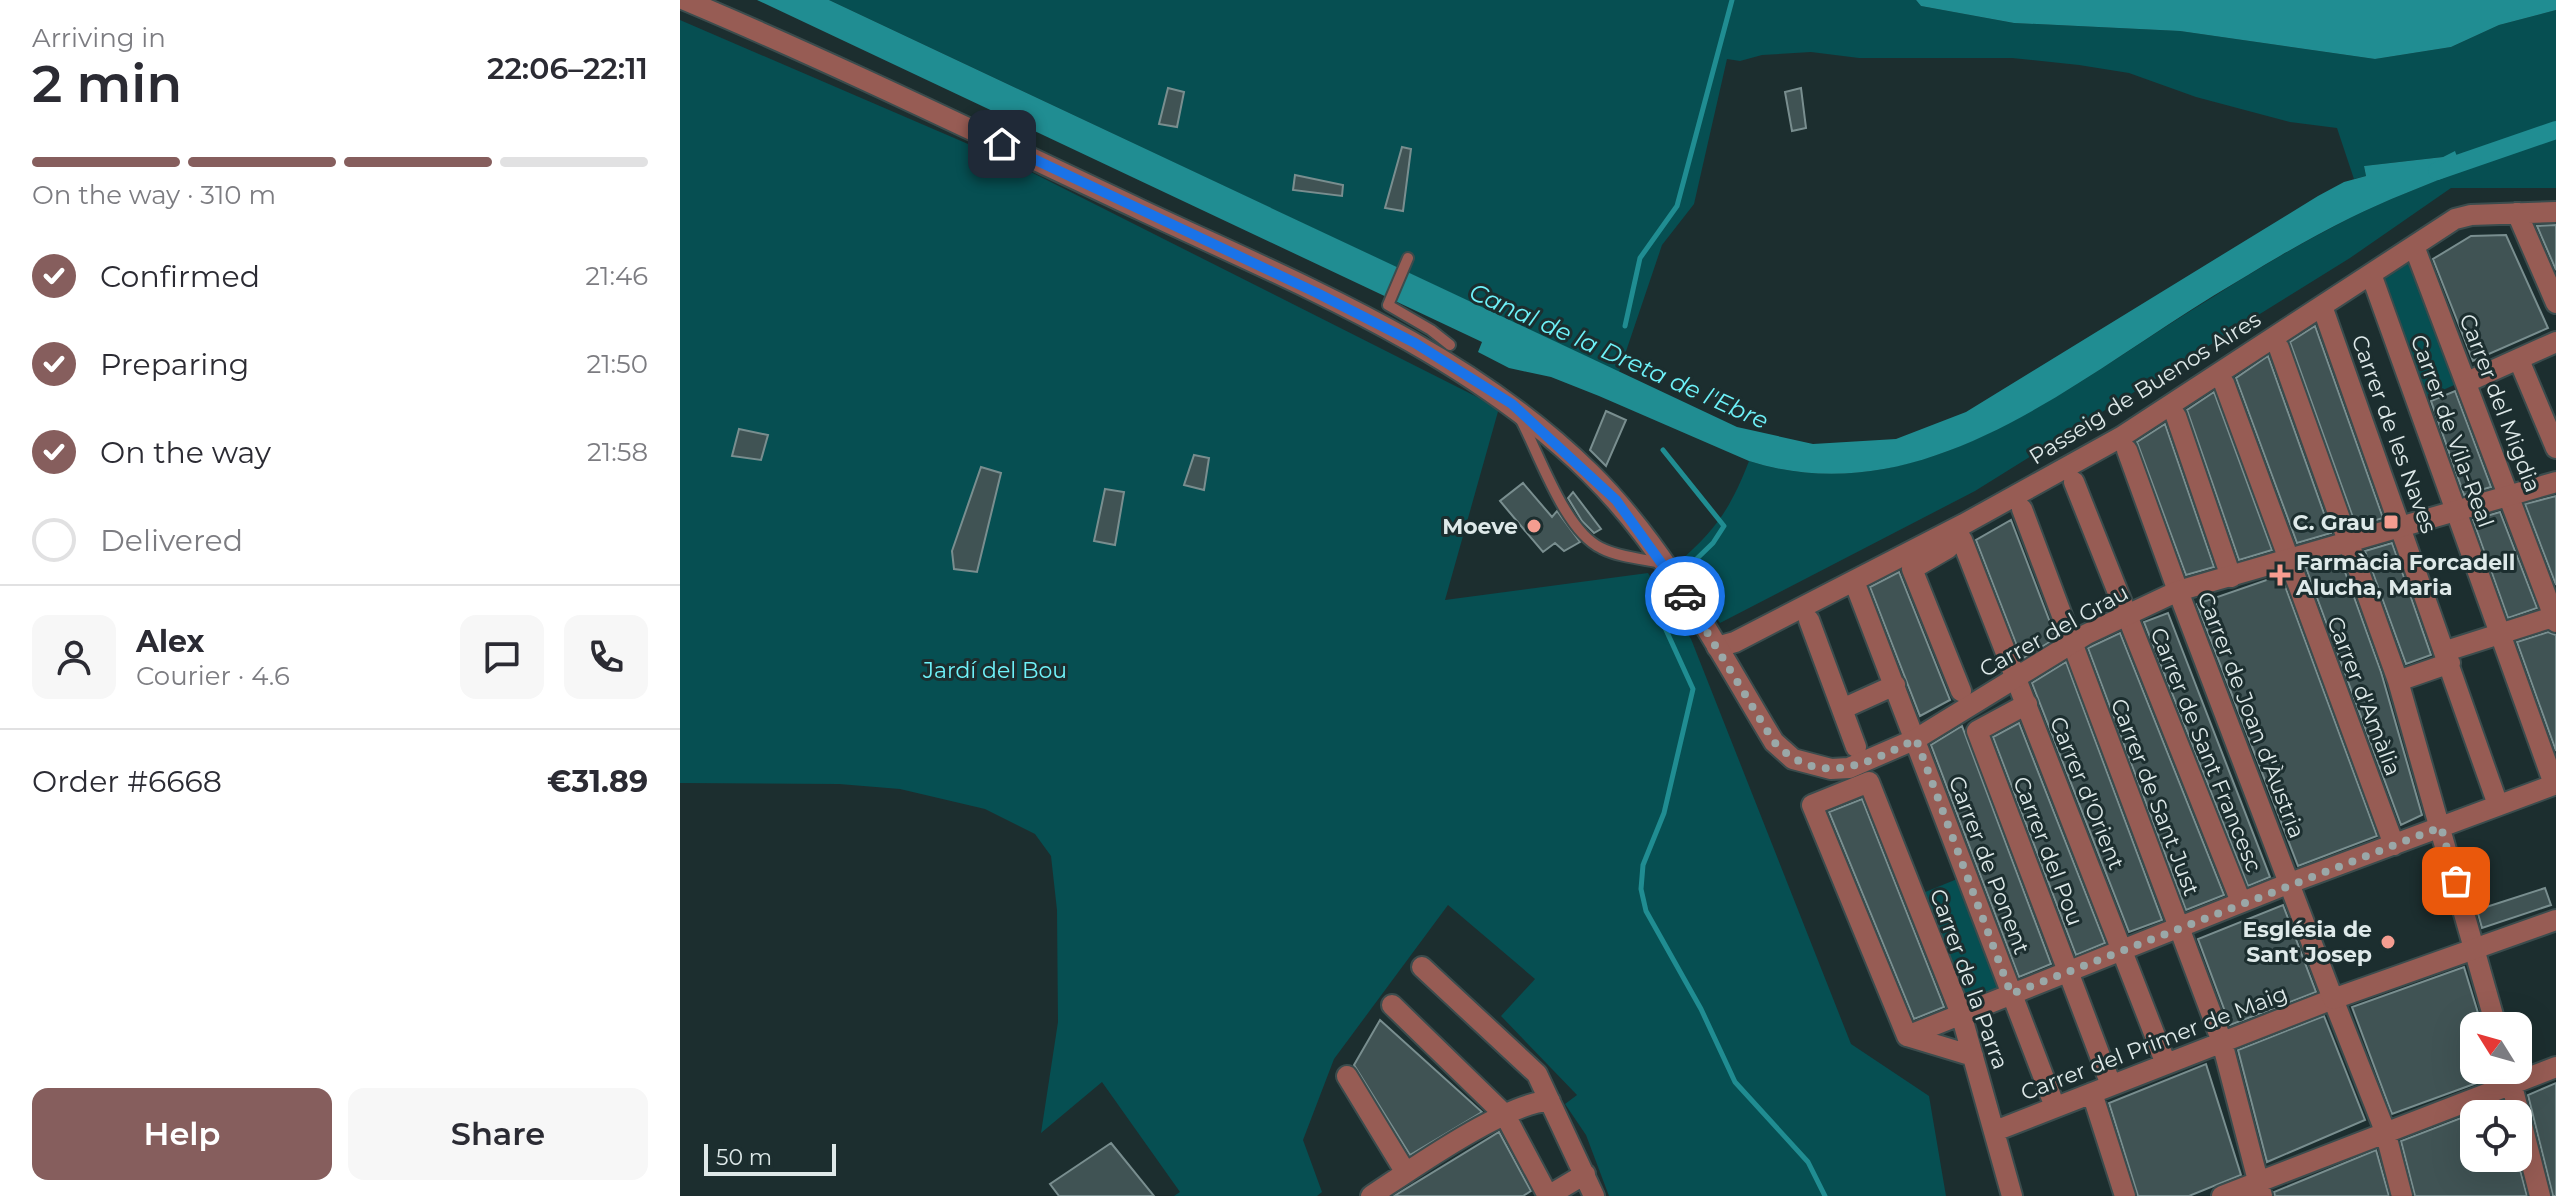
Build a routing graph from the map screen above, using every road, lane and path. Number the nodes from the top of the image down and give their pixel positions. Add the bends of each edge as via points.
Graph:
1 (685, 0) edge
2 (2556, 212) edge
3 (2517, 213) junction
4 (2414, 246) junction
5 (1408, 258) dead end
6 (2371, 274) junction
7 (2556, 303) edge
8 (2322, 306) junction
9 (2556, 342) edge
10 (1450, 345) dead end
11 (2279, 348) dead end
12 (2519, 360) junction
13 (2467, 382) junction
14 (2224, 383) dead end
15 (1512, 404) junction
16 (2176, 416) dead end
17 (2556, 448) edge
18 (2127, 450) dead end
19 (2074, 482) dead end
20 (2556, 482) edge
21 (2510, 497) junction
22 (2022, 509) dead end
23 (2455, 511) junction
24 (2401, 526) junction
25 (1957, 535) junction
26 (2350, 544) junction
27 (2288, 561) junction
28 (1665, 564) junction
29 (2231, 577) junction
30 (1854, 581) junction
31 (2178, 591) junction
32 (2126, 616) junction
33 (2555, 618) edge
34 (1809, 620) dead end
35 (2501, 634) junction
36 (2072, 644) junction
37 (1717, 647) junction
38 (2448, 657) junction
39 (2016, 678) junction
40 (2398, 681) junction
41 (1895, 685) junction
42 (1961, 691) dead end
43 (2027, 704) junction
44 (1842, 709) junction
45 (1916, 739) junction
46 (1856, 747) dead end
47 (2555, 784) edge
48 (2498, 805) junction
49 (2441, 827) junction
50 (2394, 845) junction
51 (2290, 883) junction
52 (2241, 902) junction
53 (2556, 920) edge
54 (2179, 927) junction
55 (2474, 948) junction
56 (2123, 949) junction
57 (1422, 967) dead end
58 (2067, 971) junction
59 (2011, 994) junction
60 (2333, 999) junction
61 (1392, 1005) dead end
62 (2492, 1012) edge
63 (1961, 1014) junction
64 (1907, 1036) junction
65 (2222, 1042) junction
66 (1973, 1056) junction
67 (2166, 1064) junction
68 (2556, 1067) edge
69 (2532, 1072) edge
70 (1347, 1076) dead end
71 (2494, 1084) edge
72 (2512, 1084) edge
73 (2102, 1089) junction
74 (1550, 1101) junction
75 (2055, 1107) junction
76 (1505, 1115) junction
77 (1995, 1131) junction
78 (2385, 1131) junction
79 (1406, 1173) junction
80 (1585, 1174) junction
81 (2260, 1189) edge
82 (1371, 1196) edge
83 (1548, 1196) edge
84 (1594, 1196) edge
85 (2012, 1196) edge
86 (2125, 1196) edge
87 (2222, 1196) edge
88 (2402, 1196) edge
89 (2540, 1196) edge

1 - 15 street via 1317,293 1415,343
2 - 3 street, Passeig de Buenos Aires
3 - 4 street, Passeig de Buenos Aires via 2455,219
3 - 7 street
4 - 6 street, Passeig de Buenos Aires
4 - 13 street, Carrer del Migdia
5 - 10 lane via 1388,305
6 - 8 street, Passeig de Buenos Aires
6 - 23 street, Carrer de Vila-Real
8 - 24 street, Carrer de les Naves
8 - 25 street, Passeig de Buenos Aires via 2121,437
9 - 12 street
11 - 26 street
12 - 13 street
12 - 17 street
13 - 21 street, Carrer del Migdia
14 - 27 street, Carrer d'Amàlia
15 - 28 street via 1616,500
15 - 28 lane via 1581,531 1600,548
16 - 29 street
18 - 31 street, Carrer de Joan d'Àustria
19 - 32 street, Carrer de Sant Francesc
20 - 21 street, Carrer del Grau
21 - 23 street, Carrer del Grau
21 - 33 street, Carrer del Migdia
22 - 36 street, Carrer de Sant Just
23 - 24 street, Carrer del Grau
23 - 35 street, Carrer de Vila-Real
24 - 26 street, Carrer del Grau
24 - 38 street, Carrer de les Naves
25 - 30 street, Passeig de Buenos Aires
25 - 39 street, Carrer d'Orient
25 - 42 street via 1948,548 1912,569
26 - 27 street, Carrer del Grau
26 - 40 street
27 - 29 street, Carrer del Grau
27 - 50 street, Carrer d'Amàlia
28 - 37 street
29 - 31 street, Carrer del Grau
30 - 37 street, Passeig de Buenos Aires
30 - 41 street, Carrer de Ponent
31 - 32 street, Carrer del Grau
31 - 51 street, Carrer de Joan d'Àustria
32 - 36 street, Carrer del Grau
32 - 52 street, Carrer de Sant Francesc
33 - 35 street
34 - 44 street
35 - 38 street
35 - 47 street, Carrer de Vila-Real
36 - 39 street, Carrer del Grau
36 - 54 street, Carrer de Sant Just
37 - 45 street, Carrer del Grau via 1774,742 1793,759 1849,768
38 - 40 street
38 - 48 street, Carrer de les Naves
39 - 43 street, Carrer d'Orient
39 - 45 street, Carrer del Grau
40 - 49 street
41 - 44 street
41 - 45 street, Carrer de Ponent
43 - 56 street, Carrer d'Orient
43 - 58 street, Carrer del Pou via 1977,731
44 - 46 street
45 - 59 street, Carrer de Ponent
47 - 48 street
48 - 49 street
49 - 50 street
49 - 55 street
50 - 51 street
51 - 52 street
51 - 60 street, Carrer de Joan d'Àustria
52 - 54 street
53 - 55 street, Carrer del Primer de Maig
54 - 56 street
54 - 65 street, Carrer de Sant Just
55 - 60 street, Carrer del Primer de Maig
55 - 62 street
56 - 58 street
56 - 67 street, Carrer d'Orient
57 - 74 street via 1537,1074
58 - 59 street
58 - 73 street, Carrer del Pou
59 - 63 street
59 - 75 street, Carrer de Ponent
60 - 65 street, Carrer del Primer de Maig
60 - 78 street, Carrer de Joan d'Àustria
61 - 76 street
63 - 64 street
63 - 64 street, Carrer de la Parra via 1869,782 1812,805
63 - 66 street, Carrer de la Parra
64 - 66 street
65 - 67 street, Carrer del Primer de Maig
65 - 81 street, Carrer de Sant Just
66 - 77 street, Carrer de la Parra
67 - 73 street, Carrer del Primer de Maig
68 - 69 street
70 - 79 street
71 - 78 street
72 - 89 street
73 - 75 street, Carrer del Primer de Maig
73 - 86 street, Carrer del Pou
74 - 76 street via 1532,1101
74 - 80 street
75 - 77 street, Carrer del Primer de Maig
76 - 79 street
76 - 83 street
77 - 85 street, Carrer de la Parra
78 - 81 street
78 - 88 street, Carrer de Joan d'Àustria
79 - 82 street
80 - 83 street
80 - 84 street
81 - 87 street

